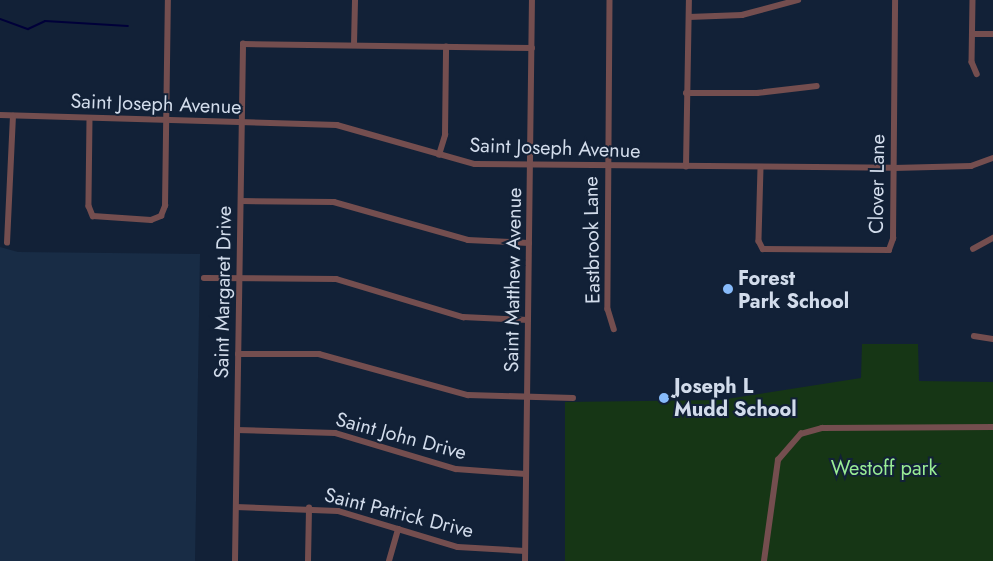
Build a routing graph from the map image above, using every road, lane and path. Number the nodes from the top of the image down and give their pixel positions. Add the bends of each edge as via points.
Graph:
1 (168, 0) edge
2 (355, 0) edge
3 (532, 0) edge
4 (610, 0) edge
5 (688, 0) edge
6 (798, 0) edge
7 (895, 0) edge
8 (973, 0) edge
9 (688, 17) junction
10 (972, 34) junction
11 (993, 34) edge
12 (354, 45) junction
13 (446, 47) junction
14 (532, 48) junction
15 (977, 74) dead end
16 (817, 86) dead end
17 (686, 93) junction
18 (0, 115) edge
19 (13, 116) junction
20 (90, 119) junction
21 (166, 121) junction
22 (242, 123) junction
23 (440, 155) junction
24 (993, 158) edge
25 (531, 166) junction
26 (608, 167) junction
27 (686, 167) junction
28 (761, 168) junction
29 (894, 168) junction
30 (241, 200) junction
31 (993, 238) edge
32 (7, 243) dead end
33 (529, 243) junction
34 (973, 249) dead end
35 (239, 277) junction
36 (204, 278) dead end
37 (528, 320) junction
38 (614, 329) dead end
39 (974, 336) dead end
40 (993, 339) edge
41 (238, 354) junction
42 (527, 396) junction
43 (573, 398) dead end
44 (993, 428) edge
45 (237, 430) junction
46 (526, 474) junction
47 (236, 507) junction
48 (309, 508) junction
49 (398, 529) junction
50 (525, 551) junction
51 (235, 561) edge
52 (308, 561) edge
53 (388, 561) edge
54 (525, 561) edge
55 (764, 561) edge

1 - 21 street
2 - 12 street
3 - 14 street, Saint Matthew Avenue
4 - 26 street, Eastbrook Lane
5 - 9 street
6 - 9 street via 742,14
7 - 29 street, Clover Lane
8 - 10 street
9 - 17 street
10 - 11 street
10 - 15 street via 972,62
12 - 13 street
12 - 22 street, Saint Margaret Drive via 243,44
13 - 14 street
13 - 23 street via 445,135
14 - 25 street, Saint Matthew Avenue
16 - 17 street via 757,93
17 - 27 street
18 - 19 street, Saint Joseph Avenue
19 - 20 street, Saint Joseph Avenue
19 - 32 street
20 - 21 street, Saint Joseph Avenue
20 - 21 street via 89,206 93,216 103,219 151,220 161,216 165,206
21 - 22 street, Saint Joseph Avenue
22 - 23 street, Saint Joseph Avenue via 337,125
22 - 30 street, Saint Margaret Drive
23 - 25 street, Saint Joseph Avenue via 475,164
24 - 29 street, Saint Joseph Avenue via 971,166
25 - 26 street, Saint Joseph Avenue
25 - 33 street, Saint Matthew Avenue
26 - 27 street, Saint Joseph Avenue
26 - 38 street, Eastbrook Lane via 608,309
27 - 28 street, Saint Joseph Avenue
28 - 29 street, Saint Joseph Avenue
28 - 29 street, Clover Lane via 759,241 763,249 772,252 888,250 893,239
30 - 33 street via 334,202 468,240
30 - 35 street, Saint Margaret Drive
31 - 34 street
33 - 37 street, Saint Matthew Avenue
35 - 36 street
35 - 37 street via 336,279 463,317
35 - 41 street, Saint Margaret Drive
37 - 42 street, Saint Matthew Avenue
39 - 40 street
41 - 42 street via 338,357 468,394
41 - 45 street, Saint Margaret Drive
42 - 43 street
42 - 46 street, Saint Matthew Avenue
44 - 55 street via 822,428 794,439 778,460
45 - 46 street, Saint John Drive via 335,434 456,469
45 - 47 street, Saint Margaret Drive
46 - 50 street, Saint Matthew Avenue
47 - 48 street, Saint Patrick Drive
47 - 51 street, Saint Margaret Drive
48 - 49 street, Saint Patrick Drive via 338,511
48 - 52 street
49 - 50 street, Saint Patrick Drive via 458,547
49 - 53 street
50 - 54 street, Saint Matthew Avenue

